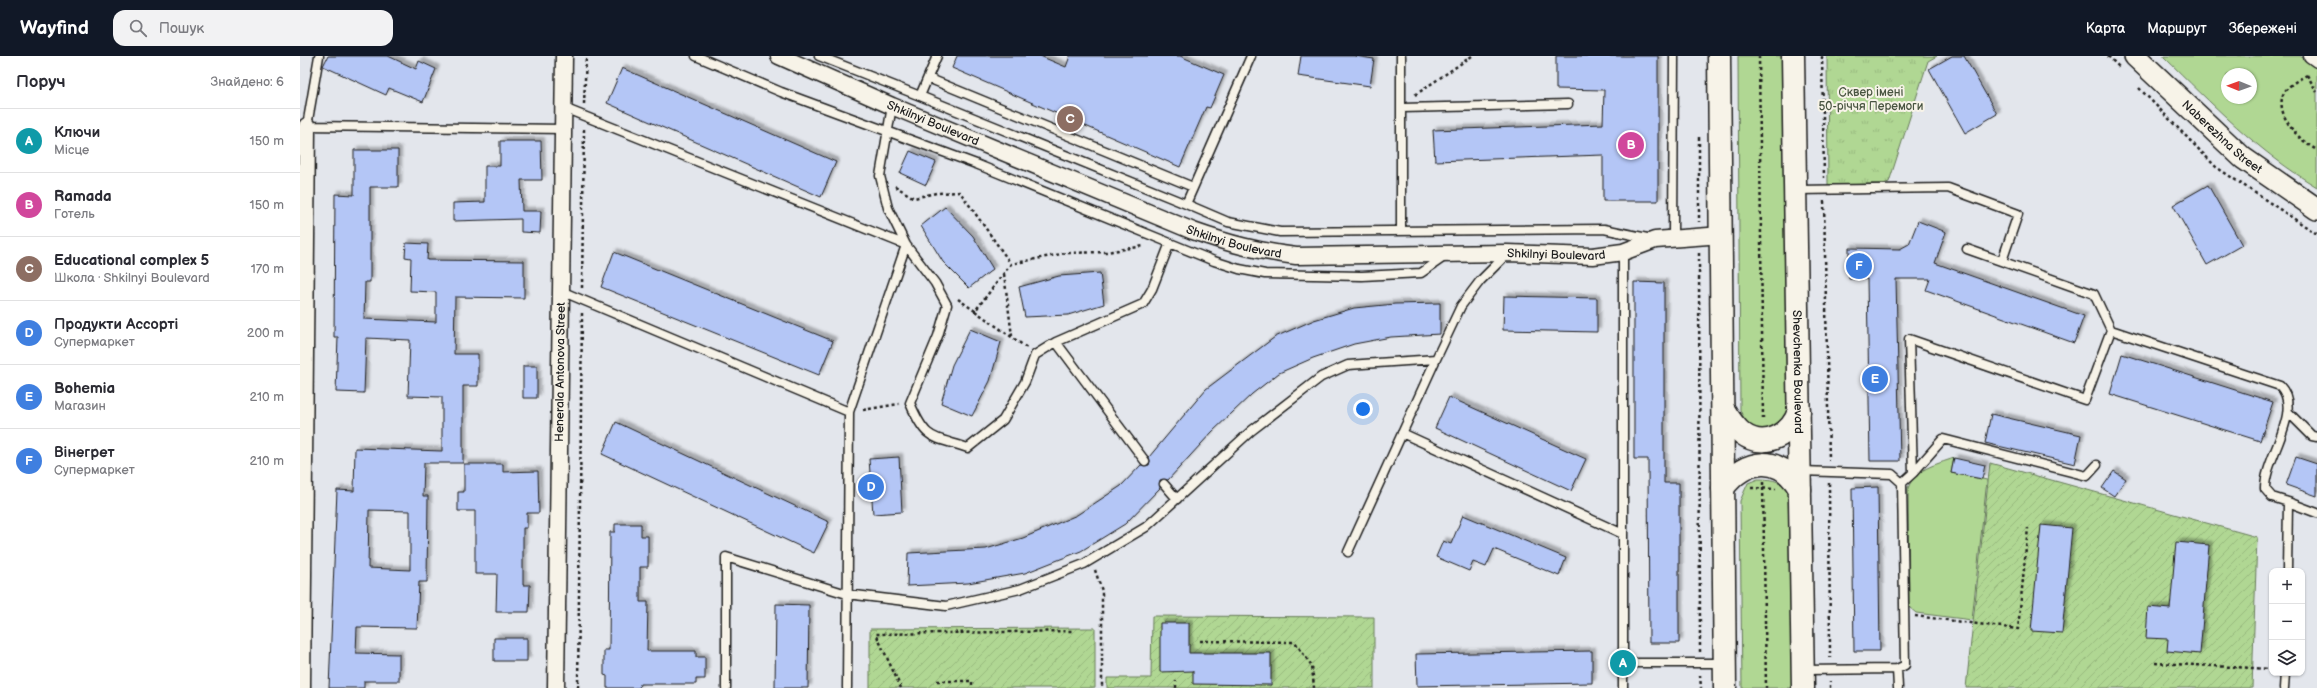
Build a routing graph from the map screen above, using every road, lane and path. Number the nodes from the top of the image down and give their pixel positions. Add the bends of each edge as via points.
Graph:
1 (319, 56) edge
2 (564, 56) edge
3 (586, 56) edge
4 (696, 56) edge
5 (779, 56) edge
6 (819, 56) edge
7 (937, 56) edge
8 (1251, 56) edge
9 (1401, 56) edge
10 (1472, 56) edge
11 (1674, 56) edge
12 (1719, 56) edge
13 (1759, 56) edge
14 (1822, 56) edge
15 (2135, 56) edge
16 (2310, 56) edge
17 (1794, 60) edge
18 (804, 61) edge
19 (2317, 61) edge
20 (2307, 75) dead end
21 (928, 78) junction
22 (920, 96) junction
23 (1568, 104) dead end
24 (892, 106) junction
25 (1402, 106) junction
26 (564, 108) junction
27 (584, 116) junction
28 (304, 126) edge
29 (564, 129) junction
30 (887, 130) junction
31 (1699, 134) dead end
32 (2317, 150) edge
33 (880, 176) junction
34 (1193, 187) junction
35 (1795, 190) junction
36 (1824, 190) junction
37 (1186, 204) junction
38 (2317, 209) edge
39 (1401, 231) junction
40 (1722, 235) junction
41 (1699, 236) junction
42 (1673, 237) junction
43 (1655, 240) junction
44 (1170, 242) junction
45 (906, 245) junction
46 (1967, 249) dead end
47 (1623, 252) junction
48 (1507, 253) junction
49 (1445, 256) junction
50 (2002, 261) junction
51 (1011, 264) junction
52 (1004, 273) junction
53 (934, 283) junction
54 (562, 291) junction
55 (582, 301) junction
56 (975, 311) junction
57 (2111, 330) junction
58 (1012, 336) junction
59 (1056, 342) junction
60 (1035, 355) junction
61 (1436, 359) junction
62 (910, 403) junction
63 (1723, 410) junction
64 (1799, 411) junction
65 (849, 412) junction
66 (2288, 412) junction
67 (302, 422) edge
68 (1402, 433) junction
69 (2317, 438) edge
70 (1763, 440) junction
71 (1145, 461) dead end
72 (1763, 464) junction
73 (2097, 465) dead end
74 (1829, 472) junction
75 (1912, 473) junction
76 (1794, 483) junction
77 (1902, 483) junction
78 (1164, 484) dead end
79 (1723, 488) junction
80 (1748, 488) dead end
81 (1763, 489) junction
82 (1177, 499) junction
83 (2288, 502) junction
84 (2317, 513) edge
85 (2028, 528) dead end
86 (1623, 534) junction
87 (1348, 552) dead end
88 (1090, 561) junction
89 (2287, 568) edge
90 (847, 594) junction
91 (1904, 615) junction
92 (1074, 631) dead end
93 (1200, 641) dead end
94 (1725, 662) junction
95 (1623, 663) junction
96 (1700, 663) junction
97 (2155, 663) dead end
98 (1830, 669) junction
99 (1897, 669) junction
100 (2269, 669) edge
101 (2285, 676) edge
102 (1803, 679) edge
103 (937, 680) dead end
104 (1176, 681) dead end
105 (302, 688) edge
106 (556, 688) edge
107 (578, 688) edge
108 (726, 688) edge
109 (846, 688) edge
110 (901, 688) edge
111 (972, 688) edge
112 (1102, 688) edge
113 (1176, 688) edge
114 (1314, 688) edge
115 (1623, 688) edge
116 (1700, 688) edge
117 (1726, 688) edge
118 (1766, 688) edge
119 (1830, 688) edge
120 (1898, 688) edge
121 (2284, 688) edge

1 - 28 lane
2 - 26 street, Henerala Antonova Street
3 - 27 path
4 - 30 lane via 781,92
5 - 18 street, Shkilnyi Boulevard
6 - 22 lane
7 - 21 lane
8 - 34 lane
9 - 25 lane
10 - 25 path
11 - 42 lane
12 - 40 main road
13 - 70 path
14 - 36 path
15 - 38 street, Naberezhna Street via 2243,158
16 - 19 street
17 - 35 main road, Shevchenka Boulevard
18 - 24 street, Shkilnyi Boulevard
20 - 32 path via 2293,83 2282,97 2282,112 2292,130 2308,146
21 - 22 lane
21 - 34 lane
22 - 37 lane
23 - 25 lane
24 - 30 lane
24 - 49 street, Shkilnyi Boulevard via 1193,231 1237,246 1296,256
25 - 39 lane
26 - 27 lane
26 - 29 street, Henerala Antonova Street
27 - 45 lane
27 - 55 path
28 - 29 lane
28 - 67 street
29 - 54 street, Henerala Antonova Street
30 - 33 lane
30 - 44 lane
31 - 41 path
33 - 45 lane via 888,208
33 - 51 path via 914,198 936,193 960,192
34 - 37 lane
35 - 36 lane
35 - 64 main road, Shevchenka Boulevard
36 - 50 lane via 1948,188 2018,214
36 - 74 path
37 - 39 lane via 1228,222 1280,232
39 - 43 lane via 1604,229
40 - 41 street, Shkilnyi Boulevard
40 - 63 main road
41 - 42 street, Shkilnyi Boulevard
41 - 96 path
42 - 43 street, Shkilnyi Boulevard
43 - 47 street, Shkilnyi Boulevard
44 - 49 lane via 1220,263 1266,274 1362,276 1420,273
44 - 51 path via 1106,252 1066,254
44 - 59 lane via 1152,289 1143,304
45 - 53 lane
45 - 65 lane
46 - 50 lane
47 - 48 street, Shkilnyi Boulevard via 1593,256
47 - 86 lane
48 - 49 street, Shkilnyi Boulevard
48 - 61 lane via 1480,281 1461,306
50 - 57 lane via 2094,294
51 - 52 path
52 - 56 path
52 - 58 path
53 - 56 path
53 - 62 lane via 947,305 938,336
54 - 55 lane
54 - 106 street, Henerala Antonova Street
55 - 65 lane
55 - 107 path
56 - 58 path
57 - 66 lane via 2280,386 2289,401
57 - 75 lane via 2085,400 1909,339
58 - 60 path
59 - 60 lane
59 - 71 lane
60 - 62 lane via 1025,382 1003,420 968,448 929,436 919,425
61 - 68 lane
61 - 82 lane via 1348,365 1321,377 1251,431
62 - 65 path
63 - 70 main road via 1744,435
63 - 79 main road
64 - 70 main road via 1796,421 1784,434 1778,438
64 - 76 main road, Shevchenka Boulevard
65 - 90 lane
66 - 69 lane
66 - 83 lane via 2265,482 2267,493
67 - 105 street
68 - 86 lane
68 - 87 lane
72 - 76 main road via 1788,473
72 - 79 main road via 1743,468 1733,475
72 - 81 path
73 - 75 lane via 2086,476 1943,439
74 - 76 lane
74 - 77 lane via 1892,474
74 - 98 path
75 - 77 lane
76 - 81 path
76 - 102 main road, Shevchenka Boulevard
77 - 91 lane
78 - 82 lane
79 - 94 main road
80 - 81 path
81 - 118 path
82 - 88 lane via 1146,527
83 - 84 lane
83 - 89 lane
85 - 91 path via 2018,629
86 - 95 lane
88 - 90 lane via 1020,589 946,606
88 - 112 path via 1102,591
90 - 108 lane via 726,557
90 - 109 lane
91 - 99 lane via 1905,665
92 - 110 path via 876,634
93 - 114 path via 1295,642 1312,666
94 - 96 lane
94 - 117 main road
95 - 96 lane
95 - 115 lane
96 - 116 path
97 - 100 path
98 - 99 lane
98 - 102 lane
98 - 119 path
99 - 120 lane
101 - 121 lane
103 - 111 path via 972,681
104 - 113 path

